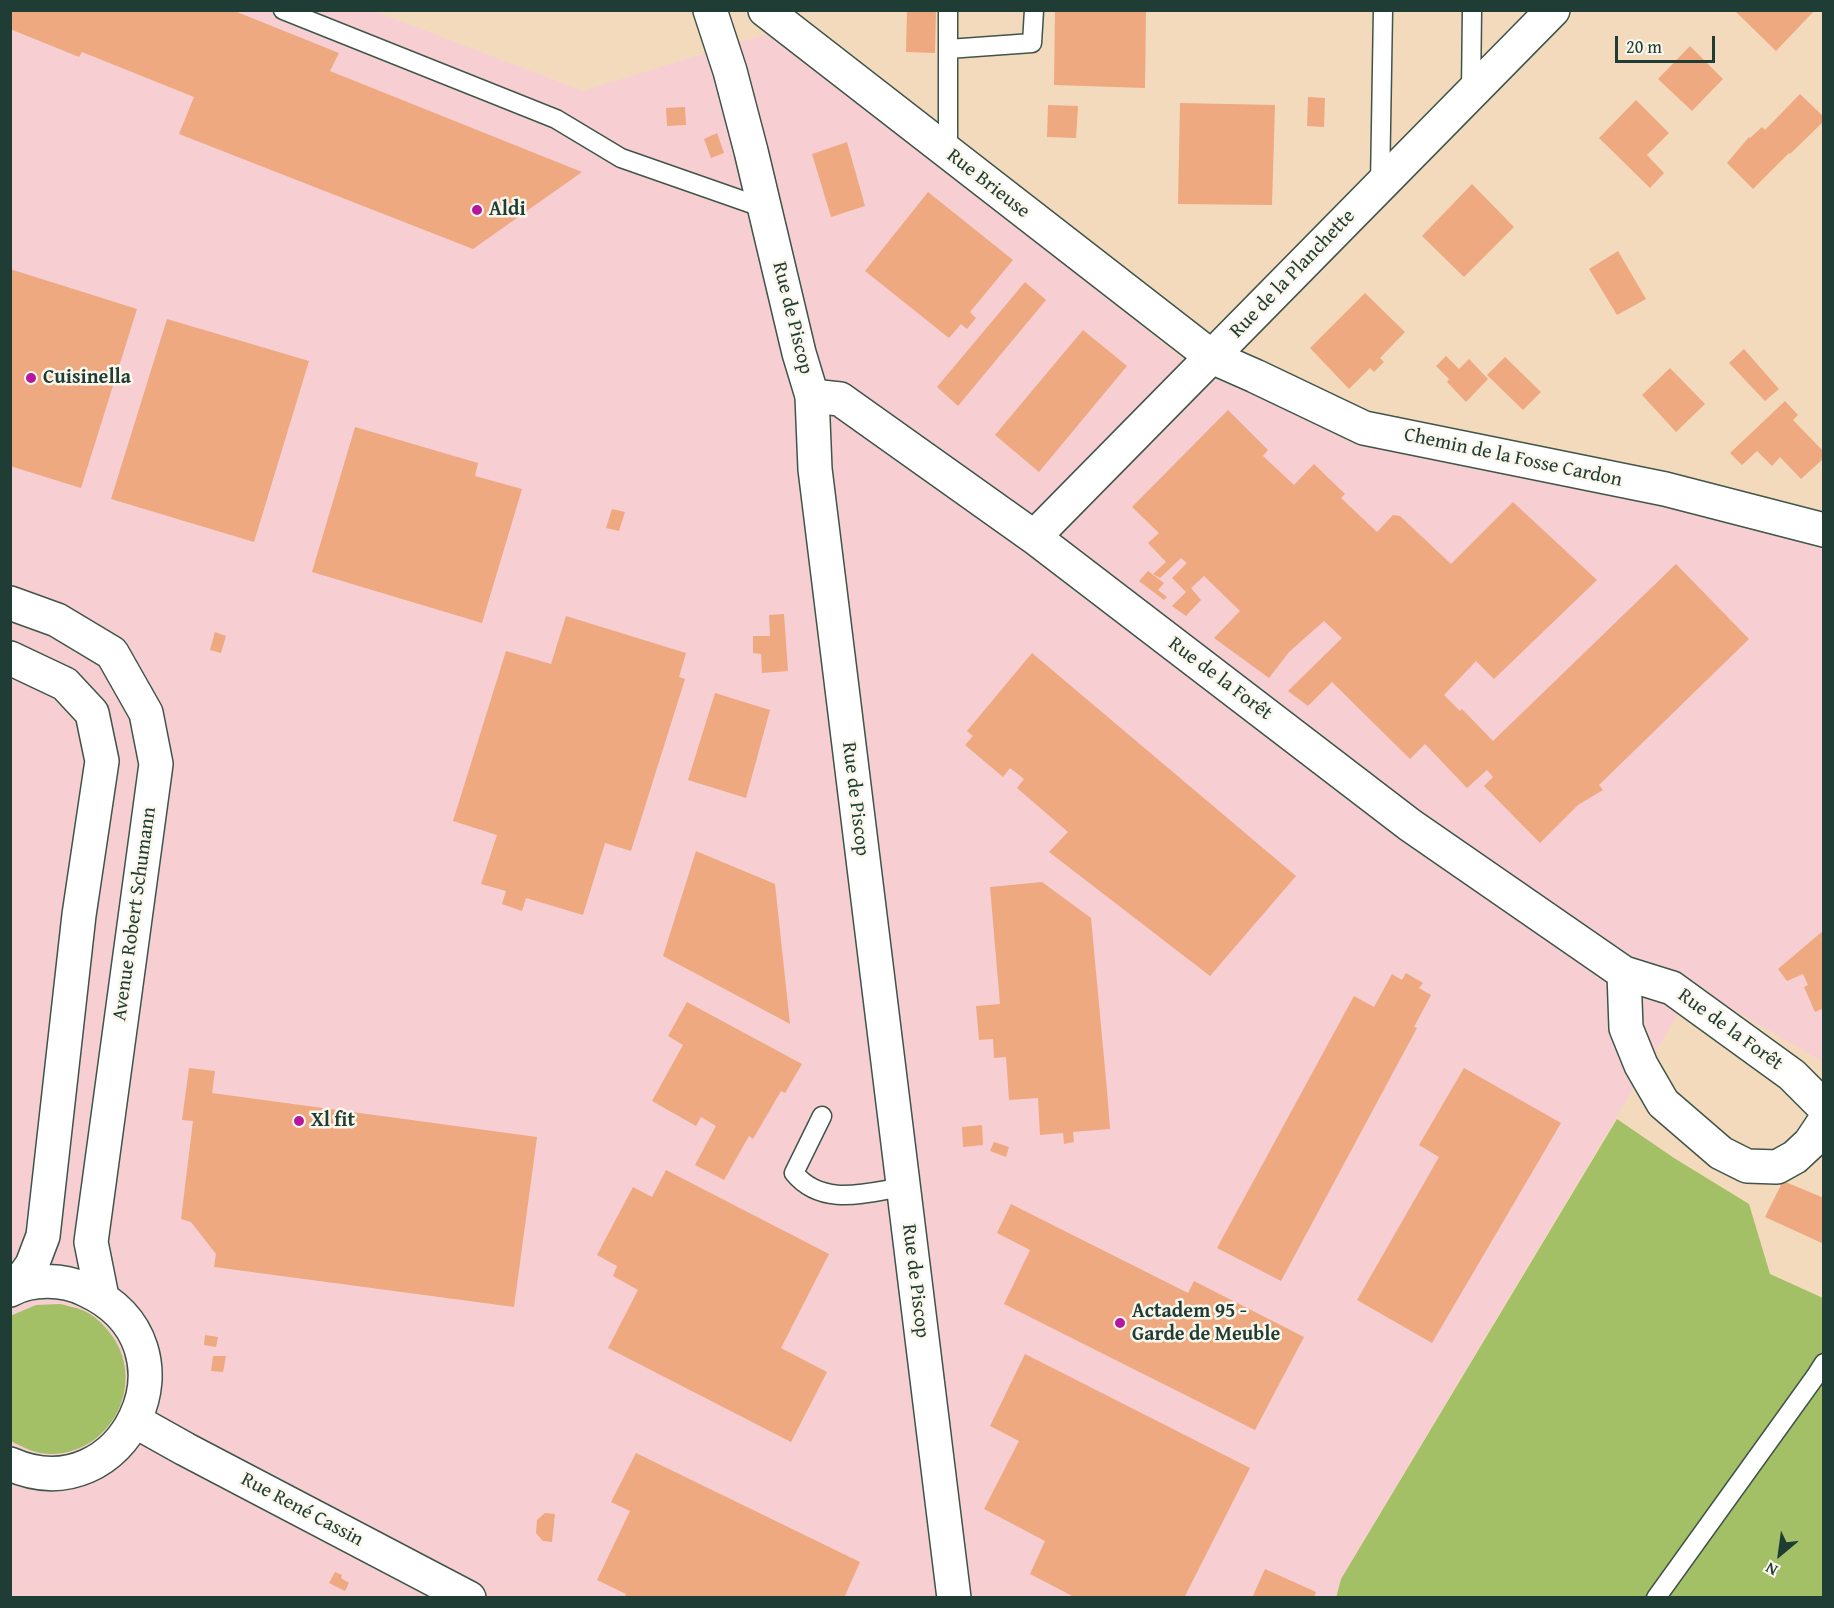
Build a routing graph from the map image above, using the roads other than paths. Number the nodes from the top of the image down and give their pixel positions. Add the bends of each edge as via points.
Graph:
1 (283, 10) edge
2 (710, 10) edge
3 (765, 10) edge
4 (948, 10) edge
5 (1034, 10) edge
6 (1383, 10) edge
7 (1472, 10) edge
8 (1554, 10) edge
9 (948, 49) junction
10 (1471, 92) junction
11 (948, 153) junction
12 (1380, 185) junction
13 (764, 208) junction
14 (1212, 357) junction
15 (812, 396) junction
16 (1824, 530) edge
17 (1034, 537) junction
18 (10, 603) edge
19 (10, 658) edge
20 (1624, 973) junction
21 (1824, 1107) edge
22 (822, 1116) dead end
23 (1824, 1122) edge
24 (903, 1187) junction
25 (13, 1289) edge
26 (102, 1297) junction
27 (1824, 1363) edge
28 (135, 1421) junction
29 (14, 1468) edge
30 (469, 1598) edge
31 (954, 1598) edge
32 (1656, 1598) edge

1 - 13 lane via 556,119 621,158
2 - 13 street, Rue de Piscop via 733,82
3 - 11 street, Rue Brieuse
4 - 9 lane
5 - 9 lane via 1032,43
6 - 12 lane
7 - 10 lane
8 - 10 street, Rue de la Planchette
9 - 11 lane
10 - 12 street, Rue de la Planchette
11 - 14 street, Rue Brieuse
12 - 14 street, Rue de la Planchette
13 - 15 street, Rue de Piscop
14 - 16 street, Chemin de la Fosse Cardon via 1364,428 1665,489
14 - 17 street, Rue de la Planchette
15 - 17 street, Rue de la Forêt via 840,399
15 - 24 street, Rue de Piscop via 814,470
17 - 20 street, Rue de la Forêt via 1410,825
18 - 26 street, Avenue Robert Schumann via 57,620 112,653 146,713 156,764 91,1242
19 - 25 street via 65,684 92,713 102,761 79,915 44,1236 32,1265
20 - 21 street, Rue de la Forêt via 1672,988 1792,1076
20 - 23 street via 1626,1028 1641,1065 1663,1103 1721,1153 1747,1166 1777,1167 1810,1143
22 - 24 lane via 794,1173 802,1182 822,1192 848,1196
24 - 31 street, Rue de Piscop
25 - 26 street via 45,1281 74,1284
26 - 28 street via 123,1315 138,1339 145,1366 144,1394
27 - 32 lane
28 - 29 street via 120,1443 98,1460 73,1470 46,1473
28 - 30 street, Rue René Cassin

